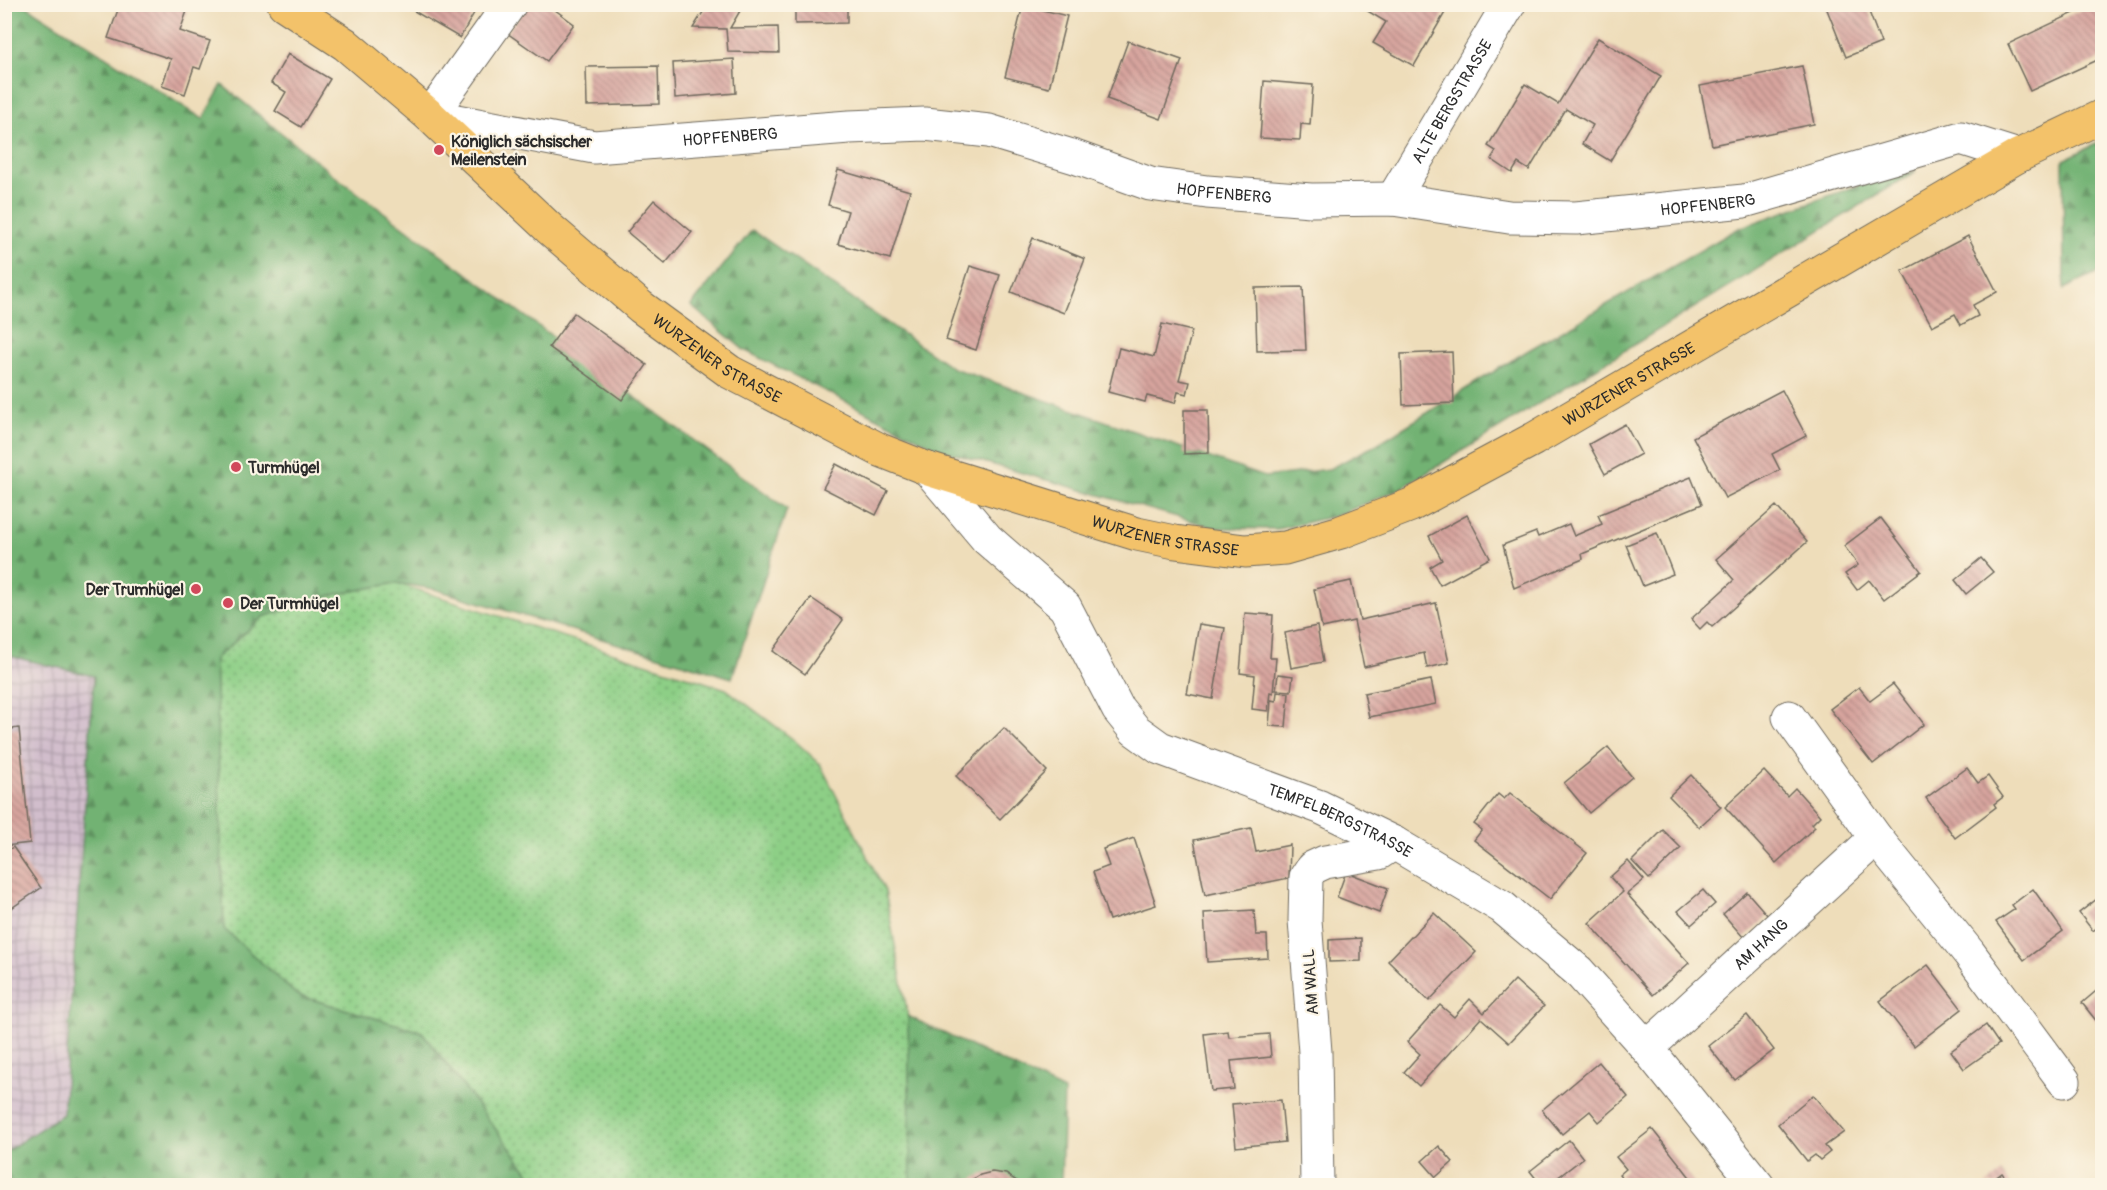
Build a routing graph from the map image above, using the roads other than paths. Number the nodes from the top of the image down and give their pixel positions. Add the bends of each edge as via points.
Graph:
1 (284, 4) edge
2 (510, 4) edge
3 (1509, 4) edge
4 (430, 116) junction
5 (2103, 116) edge
6 (2018, 156) junction
7 (1393, 199) junction
8 (928, 469) junction
9 (1789, 717) dead end
10 (1876, 838) junction
11 (1394, 843) junction
12 (1647, 1048) junction
13 (2064, 1081) dead end
14 (1747, 1182) edge
15 (1317, 1185) edge

1 - 4 main road, WURZENER STRASSE via 345,44
2 - 4 street
3 - 7 street, ALTE BERGSTRASSE
4 - 7 street, HOPFENBERG via 594,147 925,124 989,131 1150,184 1311,200
4 - 8 main road, WURZENER STRASSE via 574,250 641,307 730,372 880,450
5 - 6 main road, WURZENER STRASSE
6 - 7 street, HOPFENBERG via 1961,138 1744,201 1576,218 1509,217
6 - 8 main road, WURZENER STRASSE via 1534,439 1412,505 1286,548 1245,551 1175,542 1065,513
8 - 11 street, TEMPELBERGSTRASSE via 987,539 1065,607 1118,709 1136,730 1160,748 1320,807
9 - 10 street
10 - 12 street, AM HANG
10 - 13 street via 1970,953
11 - 12 street, TEMPELBERGSTRASSE via 1502,907 1578,971
11 - 15 street, AM WALL via 1379,853 1324,862 1312,868 1306,878
12 - 14 street, TEMPELBERGSTRASSE

